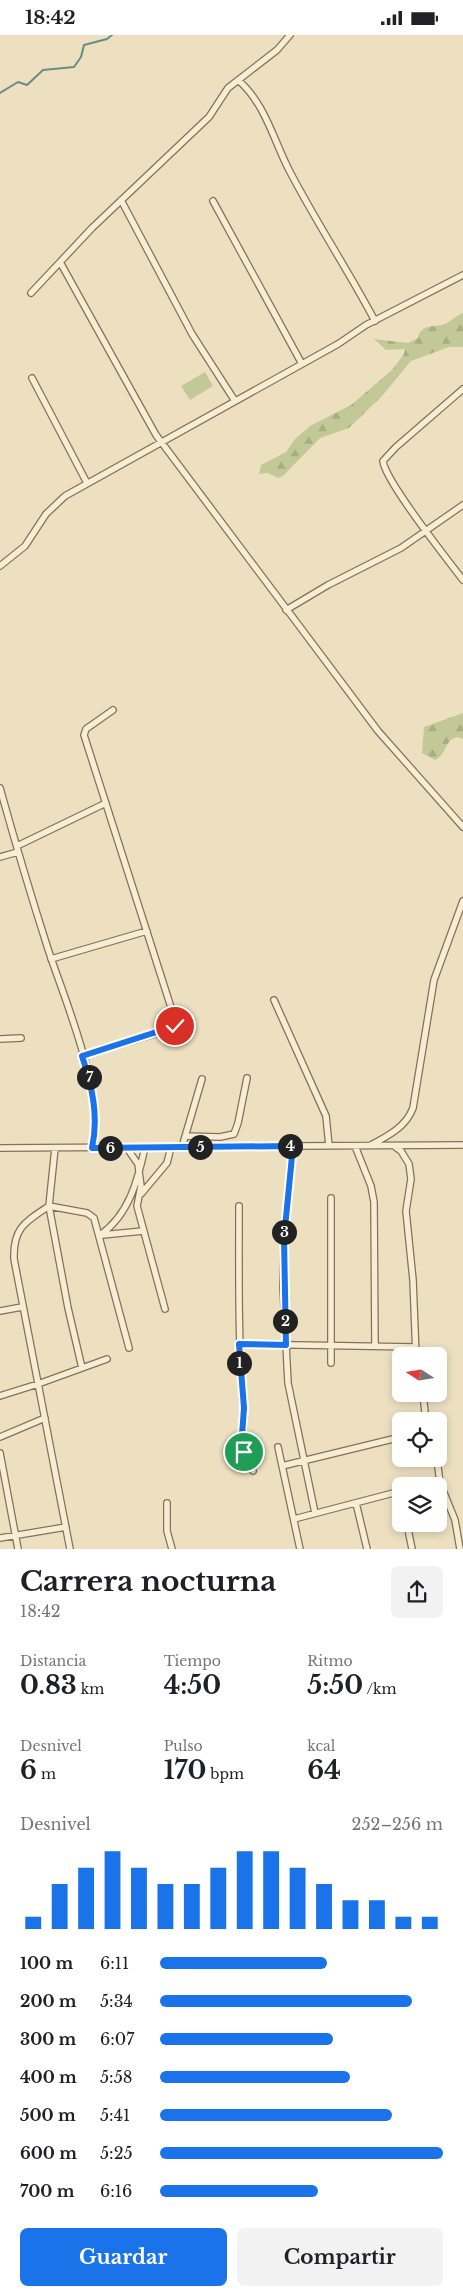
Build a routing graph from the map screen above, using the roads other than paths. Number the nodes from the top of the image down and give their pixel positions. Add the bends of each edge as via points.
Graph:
1 (290, 35) edge
2 (238, 80) junction
3 (121, 200) junction
4 (213, 201) dead end
5 (60, 263) junction
6 (463, 275) edge
7 (31, 293) dead end
8 (375, 321) junction
9 (302, 363) junction
10 (32, 378) dead end
11 (463, 389) edge
12 (234, 401) junction
13 (162, 443) junction
14 (87, 483) junction
15 (463, 505) edge
16 (427, 530) junction
17 (0, 566) edge
18 (463, 580) edge
19 (286, 610) junction
20 (113, 710) dead end
21 (0, 788) edge
22 (106, 803) junction
23 (463, 827) edge
24 (18, 849) junction
25 (0, 857) edge
26 (463, 901) edge
27 (147, 931) junction
28 (51, 959) junction
29 (274, 1000) dead end
30 (21, 1038) dead end
31 (0, 1039) edge
32 (82, 1056) junction
33 (247, 1078) dead end
34 (202, 1079) dead end
35 (186, 1136) junction
36 (393, 1145) junction
37 (463, 1145) edge
38 (293, 1146) junction
39 (329, 1146) junction
40 (355, 1146) junction
41 (369, 1146) junction
42 (126, 1147) junction
43 (146, 1147) junction
44 (170, 1147) junction
45 (182, 1147) junction
46 (0, 1148) edge
47 (55, 1148) junction
48 (92, 1148) junction
49 (139, 1173) junction
50 (331, 1198) dead end
51 (137, 1199) junction
52 (49, 1206) junction
53 (239, 1206) dead end
54 (127, 1207) junction
55 (143, 1231) junction
56 (100, 1235) junction
57 (22, 1307) junction
58 (165, 1309) dead end
59 (0, 1311) edge
60 (239, 1344) junction
61 (286, 1345) junction
62 (331, 1346) junction
63 (375, 1346) junction
64 (414, 1347) joint
65 (129, 1348) dead end
66 (107, 1359) dead end
67 (331, 1363) dead end
68 (82, 1368) junction
69 (38, 1384) junction
70 (0, 1396) edge
71 (45, 1418) junction
72 (0, 1437) edge
73 (392, 1439) edge
74 (278, 1447) dead end
75 (0, 1453) edge
76 (303, 1461) junction
77 (282, 1466) junction
78 (253, 1471) dead end
79 (392, 1495) edge
80 (447, 1499) edge
81 (167, 1503) dead end
82 (356, 1503) junction
83 (315, 1513) junction
84 (294, 1519) junction
85 (66, 1527) junction
86 (409, 1532) edge
87 (16, 1536) junction
88 (0, 1538) edge
89 (18, 1549) edge
90 (70, 1549) edge
91 (172, 1549) edge
92 (300, 1549) edge
93 (367, 1549) edge
94 (412, 1549) edge
95 (460, 1549) edge

1 - 2 street via 277,51
2 - 3 street via 224,93 209,117
2 - 8 street via 263,114 288,169
3 - 5 street
3 - 12 street via 192,334
4 - 9 street
5 - 7 street
5 - 13 street
6 - 8 street
8 - 9 street
9 - 12 street
10 - 14 street
11 - 16 street via 383,461 387,474
12 - 13 street
13 - 14 street
13 - 19 street
14 - 17 street via 56,503 25,546
15 - 16 street
16 - 18 street
16 - 19 street via 388,556
19 - 23 street via 378,731
20 - 22 street via 86,729 84,735
21 - 24 street
22 - 24 street
22 - 27 street
24 - 25 street
24 - 28 street
26 - 41 street via 434,980 420,1079 411,1115 394,1131
27 - 28 street
27 - 32 street via 175,1026
28 - 32 street
29 - 39 street via 326,1117
30 - 31 street
32 - 48 street via 92,1088 95,1116
33 - 35 street via 234,1134
34 - 35 street
35 - 45 street
36 - 37 street
36 - 41 street
36 - 64 street via 409,1164 411,1179 406,1211
38 - 39 street
38 - 45 street
38 - 61 street via 284,1238
39 - 40 street
40 - 41 street
40 - 63 street via 371,1185 374,1202
42 - 43 street
42 - 48 street
42 - 49 street via 135,1159
43 - 44 street
43 - 49 street
44 - 45 street
44 - 51 street via 167,1163
46 - 47 street
47 - 48 street
47 - 52 street
49 - 51 street
49 - 54 street
50 - 62 street
51 - 54 street
51 - 55 street
52 - 56 street via 91,1215
52 - 57 street via 19,1229 15,1238 14,1259
52 - 68 street
53 - 60 street
54 - 56 street
55 - 56 street
55 - 58 street
56 - 65 street
57 - 59 street
57 - 69 street
60 - 61 street
60 - 78 street via 244,1408 242,1444
61 - 62 street
61 - 76 street via 288,1389
62 - 63 street
62 - 67 street
63 - 64 street
66 - 68 street
68 - 69 street
69 - 70 street
69 - 71 street
71 - 72 street
71 - 85 street
73 - 76 street
74 - 77 street
75 - 87 street
76 - 77 street
76 - 83 street
77 - 84 street
79 - 82 street
80 - 95 street
81 - 91 street via 167,1531
82 - 83 street
82 - 93 street
83 - 84 street
84 - 92 street
85 - 87 street
85 - 90 street
86 - 94 street
87 - 88 street
87 - 89 street

